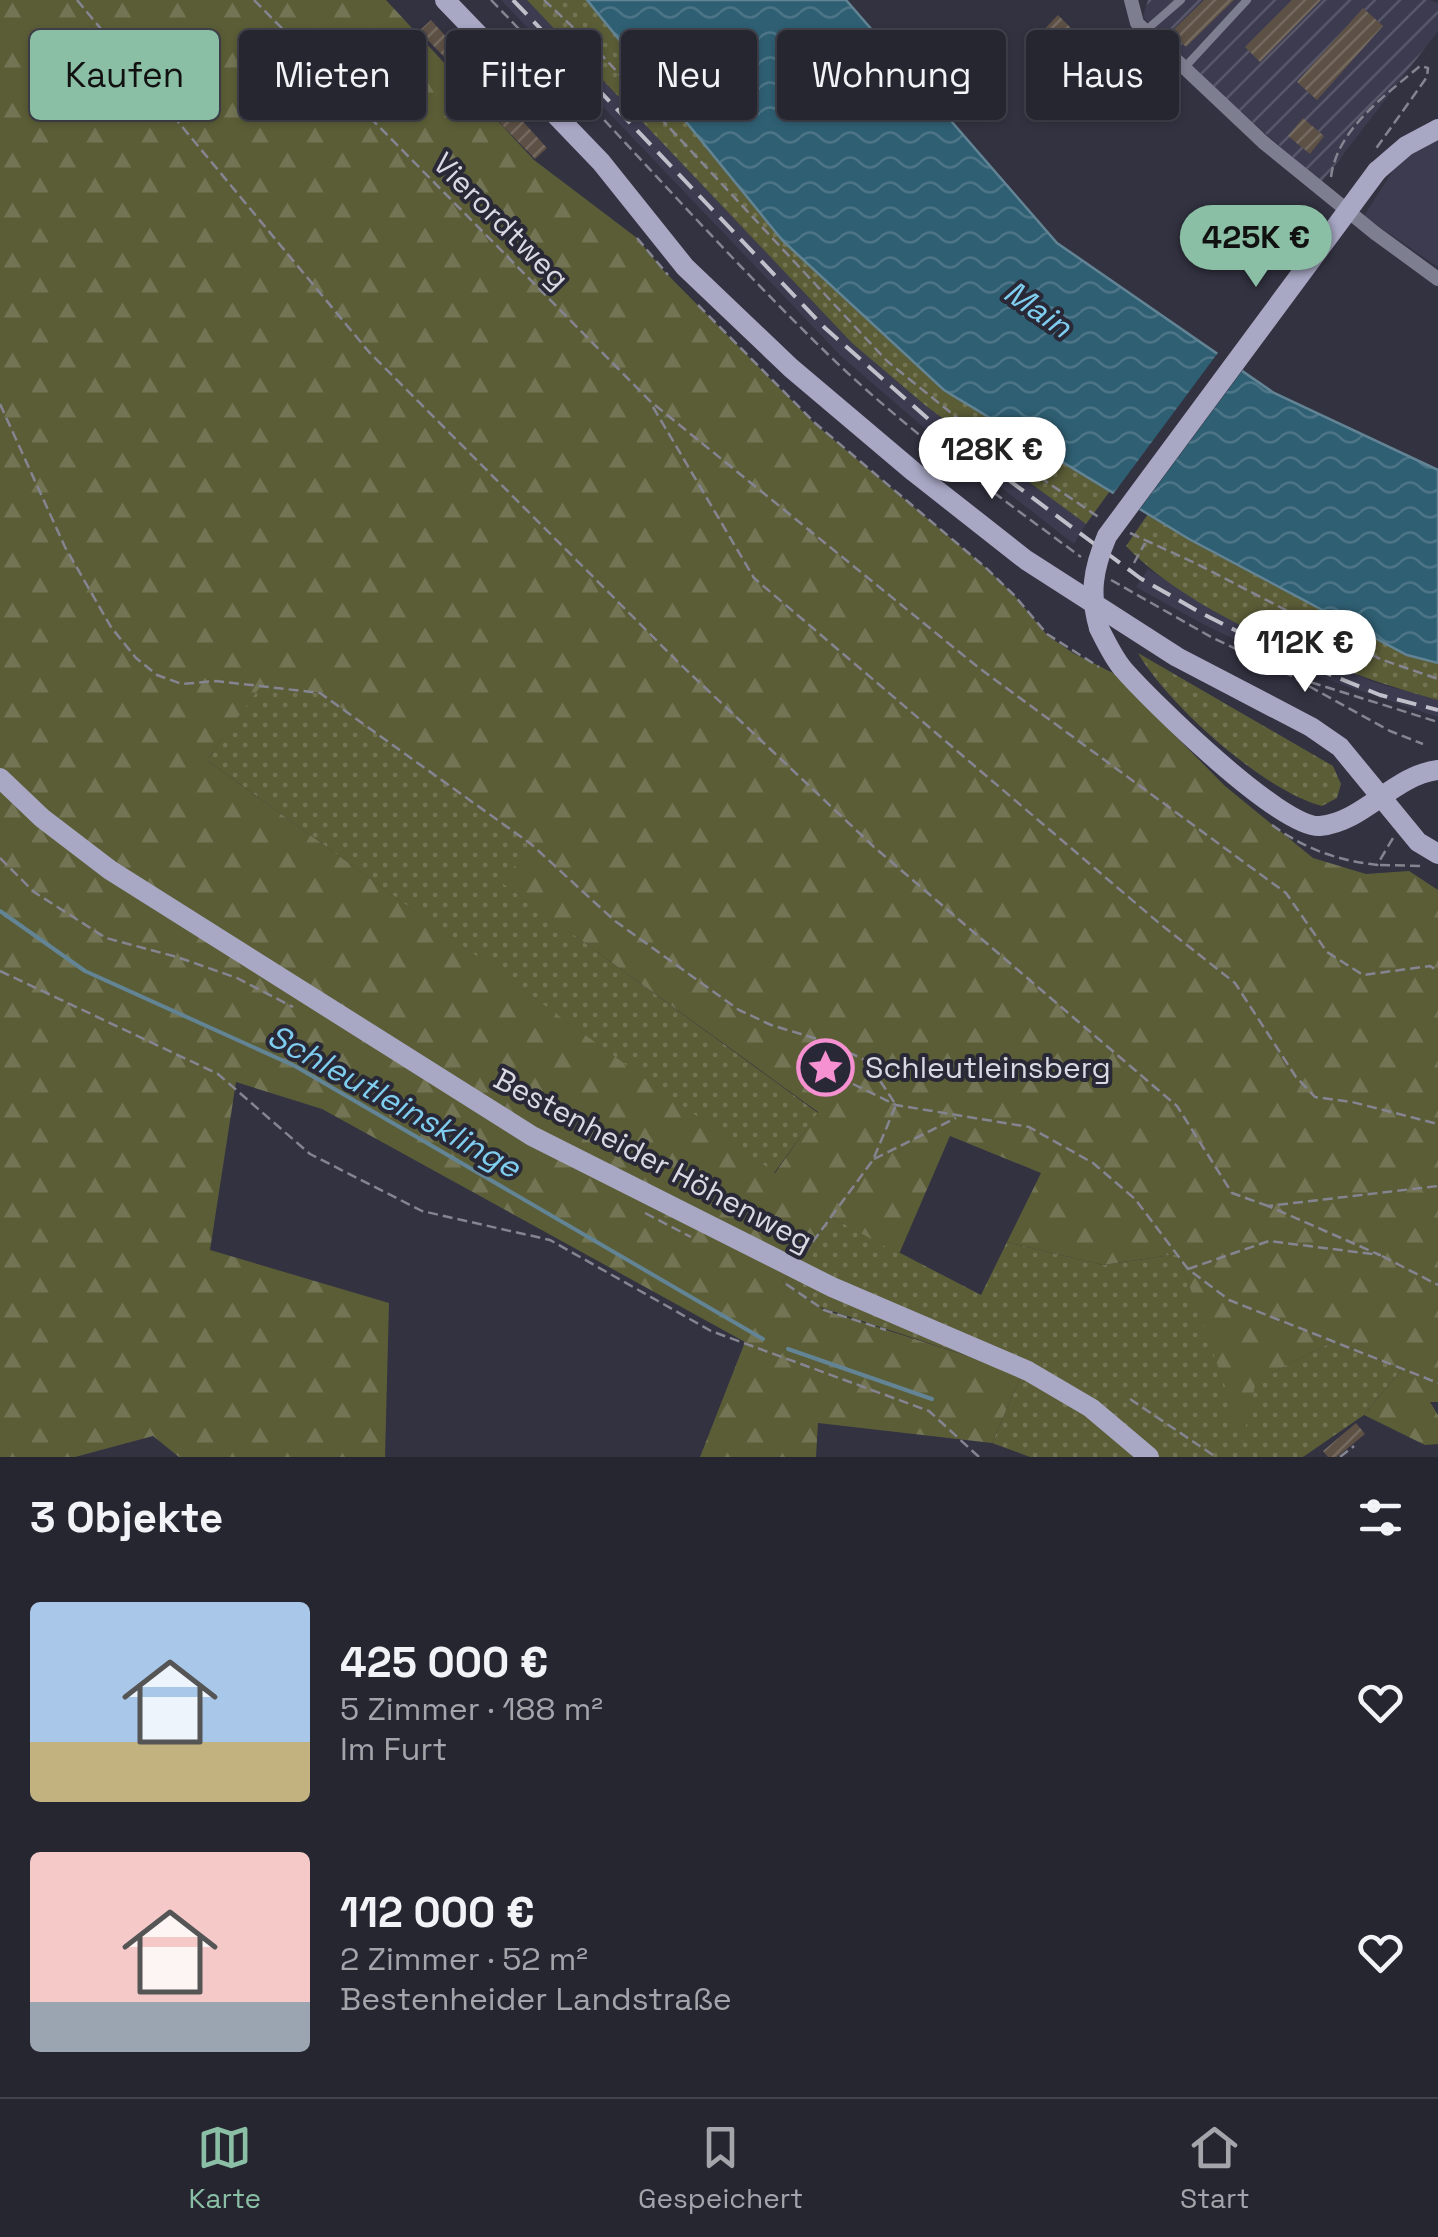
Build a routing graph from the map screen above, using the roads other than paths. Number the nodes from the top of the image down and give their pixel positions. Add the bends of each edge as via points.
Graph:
1 (445, 0) edge
2 (1180, 0) edge
3 (1247, 0) edge
4 (1129, 1) edge
5 (1144, 30) edge
6 (1146, 30) edge
7 (1179, 62) edge
8 (1185, 67) junction
9 (1438, 129) edge
10 (1438, 279) edge
11 (1435, 770) edge
12 (0, 778) edge
13 (1382, 796) junction
14 (1438, 854) edge
15 (1149, 1457) edge

1 - 13 main road via 601,162 685,268 805,380 1026,560 1177,657 1311,727 1340,748
2 - 6 lane
3 - 8 lane
4 - 5 street
7 - 8 street
8 - 10 street via 1263,142
9 - 13 main road, bridge via 1377,171 1107,536 1091,591 1099,628 1121,667 1216,759 1295,821 1316,827 1337,822
11 - 13 main road
12 - 15 main road, Bestenheider Höhenweg via 110,870 515,1126 793,1268 1028,1370 1092,1408
13 - 14 main road via 1418,842

